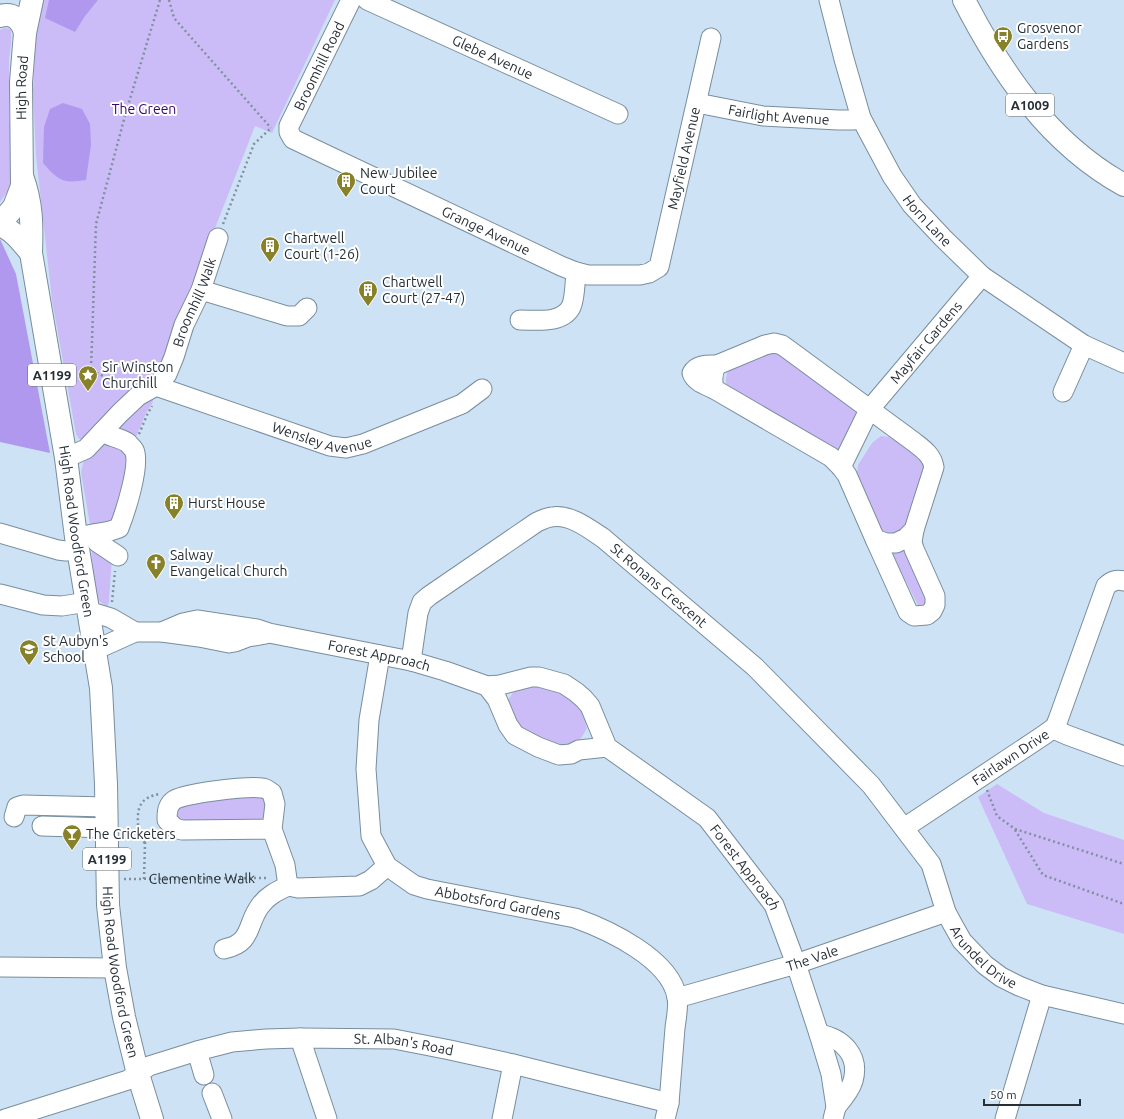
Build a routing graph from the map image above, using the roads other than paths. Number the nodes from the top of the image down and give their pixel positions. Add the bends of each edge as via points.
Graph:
1 (1, 0) edge
2 (32, 0) edge
3 (351, 0) edge
4 (367, 0) edge
5 (829, 0) edge
6 (964, 0) edge
7 (0, 3) edge
8 (0, 16) edge
9 (25, 33) junction
10 (711, 38) dead end
11 (698, 102) junction
12 (618, 114) dead end
13 (861, 118) junction
14 (280, 130) joint
15 (22, 176) junction
16 (1124, 185) edge
17 (0, 220) edge
18 (0, 225) edge
19 (218, 238) road end
20 (31, 253) junction
21 (576, 272) junction
22 (649, 273) joint
23 (982, 276) junction
24 (201, 290) junction
25 (307, 308) dead end
26 (520, 320) dead end
27 (1084, 344) junction
28 (1124, 363) edge
29 (158, 387) junction
30 (482, 389) dead end
31 (1063, 392) dead end
32 (869, 410) junction
33 (102, 432) junction
34 (66, 458) junction
35 (841, 467) junction
36 (914, 530) junction
37 (0, 533) edge
38 (875, 539) junction
39 (83, 540) junction
40 (118, 556) dead end
41 (1124, 581) edge
42 (0, 594) edge
43 (87, 606) junction
44 (135, 632) junction
45 (95, 650) junction
46 (380, 655) junction
47 (411, 661) junction
48 (488, 686) junction
49 (1055, 727) junction
50 (607, 747) junction
51 (1124, 756) edge
52 (14, 817) dead end
53 (107, 818) junction
54 (42, 826) dead end
55 (272, 828) junction
56 (904, 828) junction
57 (387, 866) junction
58 (288, 882) junction
59 (946, 912) junction
60 (224, 949) dead end
61 (796, 964) junction
62 (0, 967) edge
63 (115, 968) junction
64 (1042, 995) junction
65 (677, 998) junction
66 (1124, 1014) edge
67 (300, 1038) junction
68 (197, 1052) junction
69 (513, 1064) junction
70 (138, 1074) junction
71 (204, 1075) dead end
72 (212, 1093) dead end
73 (667, 1111) edge
74 (834, 1113) edge
75 (5, 1119) edge
76 (152, 1119) edge
77 (222, 1119) edge
78 (327, 1119) edge
79 (502, 1119) edge
80 (1005, 1119) edge

1 - 7 main road
2 - 9 main road, High Road
3 - 14 street, Broomhill Road via 289,126
4 - 12 street, Glebe Avenue
5 - 13 street, Horn Lane
6 - 16 main road, A1009 via 991,51 1021,95 1053,131 1083,158
8 - 9 main road via 11,15 17,18
9 - 15 main road, High Road / A1199 via 21,82
10 - 11 street, Mayfield Avenue
11 - 13 street, Fairlight Avenue via 763,116 838,120
11 - 22 street, Mayfield Avenue via 659,267
13 - 23 street, Horn Lane via 892,176 912,205
14 - 21 street, Grange Avenue via 293,139
15 - 17 main road via 22,186 14,207
15 - 20 main road, High Road Woodford Green / A1199 via 30,200
18 - 20 main road, High Road Woodford Green / A1199 via 17,236
19 - 24 street, Broomhill Walk
20 - 34 main road, High Road Woodford Green / A1199
21 - 22 street, Grange Avenue via 588,275
21 - 26 street via 572,306 566,314 556,319
23 - 27 street, Horn Lane
23 - 32 street, Mayfair Gardens
24 - 25 street via 287,316 299,316
24 - 29 street, Broomhill Walk via 184,325 167,374
27 - 28 street, Horn Lane
27 - 31 street
29 - 30 street, Wensley Avenue via 330,446 346,448 363,444 462,404
29 - 33 street, Broomhill Walk via 138,396
32 - 35 street, Mayfair Gardens
32 - 35 street via 782,345 765,345 717,365 714,370 714,388 831,457
32 - 36 street via 914,442 933,460 934,467
33 - 34 street, Broomhill Walk via 86,449
33 - 39 street via 127,442 134,450 133,483 119,528
34 - 39 main road, High Road Woodford Green / A1199
35 - 38 street via 847,475
36 - 38 street via 896,543
36 - 38 street via 914,549 935,596 935,605 927,615 914,616 908,612
37 - 39 street via 66,551
39 - 40 street via 97,542
39 - 43 main road, High Road Woodford Green / A1199
41 - 49 street, Fairlawn Drive via 1112,580 1106,586
42 - 43 street via 43,605
43 - 44 street
43 - 45 main road, High Road Woodford Green / A1199
44 - 45 street, Forest Approach
44 - 46 street, Forest Approach via 162,632 229,643 248,636 269,633
45 - 53 main road, High Road Woodford Green / A1199 via 102,696
46 - 47 street, Forest Approach
46 - 57 street, Abbotsford Gardens via 369,720 366,769 371,836
47 - 48 street, Forest Approach
47 - 56 street, St Ronans Crescent via 422,602 537,522 563,516 603,538 755,667 871,785
48 - 50 street via 498,699 508,725 515,735 538,747 559,755
48 - 50 street, Forest Approach via 531,677 564,684 584,698 590,706
49 - 51 street via 1067,735
49 - 56 street, Fairlawn Drive
50 - 61 street, Forest Approach via 707,818 774,905
52 - 53 street via 17,807 24,805
53 - 54 street
53 - 63 main road, High Road Woodford Green / A1199 via 108,905
55 - 55 street via 182,830 175,828 167,820 167,810 173,801 185,795 264,788 272,793 275,804
55 - 58 street
56 - 59 street, Arundel Drive via 931,864
57 - 58 street via 360,886 298,888
57 - 65 street, Abbotsford Gardens via 414,885 427,889 575,918 597,926 651,959 671,981
58 - 60 street, Clementine Walk via 262,904 243,941 237,946
59 - 61 street, The Vale
59 - 64 street, Arundel Drive via 962,941 985,965 1018,986
61 - 65 street, The Vale
61 - 74 street, Forest Approach via 819,1034 837,1040 851,1054 854,1067 853,1081
62 - 63 street
63 - 70 main road, High Road Woodford Green / A1199
64 - 66 street, Arundel Drive
64 - 80 street
65 - 73 street, Abbotsford Gardens
67 - 68 street, St. Alban's Road via 232,1042
67 - 69 street, St. Alban's Road via 394,1039
67 - 78 street
68 - 70 street, St. Alban's Road via 149,1066
68 - 71 street
69 - 73 street, St. Alban's Road
69 - 79 street
70 - 75 street, St. Alban's Road via 128,1080
70 - 76 main road, High Road Woodford Green / A1199
72 - 77 street

